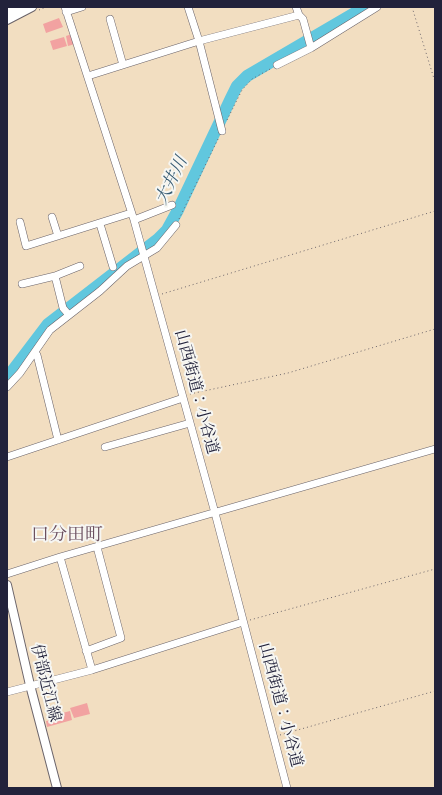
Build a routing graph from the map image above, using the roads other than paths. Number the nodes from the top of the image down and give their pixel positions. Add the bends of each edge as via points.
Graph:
1 (18, 7) edge
2 (32, 7) edge
3 (82, 7) edge
4 (188, 7) edge
5 (296, 7) edge
6 (377, 7) edge
7 (65, 9) edge
8 (7, 12) edge
9 (298, 15) junction
10 (110, 19) dead end
11 (7, 20) edge
12 (199, 40) junction
13 (311, 48) junction
14 (123, 65) junction
15 (277, 65) road end
16 (88, 76) junction
17 (222, 131) road end
18 (172, 205) dead end
19 (52, 217) dead end
20 (133, 217) junction
21 (20, 222) dead end
22 (100, 224) junction
23 (176, 225) road end
24 (58, 236) junction
25 (143, 256) junction
26 (80, 266) dead end
27 (113, 267) dead end
28 (55, 276) junction
29 (22, 284) dead end
30 (69, 315) junction
31 (34, 353) junction
32 (7, 387) edge
33 (183, 397) junction
34 (190, 423) junction
35 (58, 440) junction
36 (105, 447) dead end
37 (435, 449) edge
38 (7, 458) edge
39 (215, 513) junction
40 (97, 547) junction
41 (60, 557) junction
42 (7, 574) edge
43 (7, 585) edge
44 (243, 622) junction
45 (86, 651) junction
46 (92, 670) junction
47 (30, 685) junction
48 (7, 692) edge
49 (57, 788) edge
50 (287, 788) edge

1 - 8 main road
2 - 11 main road
3 - 7 street
4 - 12 street
5 - 9 street
6 - 13 street
7 - 16 street, 山西街道：小谷道
9 - 12 street
9 - 13 street via 302,19
10 - 14 street
12 - 14 street
12 - 17 street
13 - 15 street
14 - 16 street
16 - 20 street, 山西街道：小谷道
18 - 20 street
19 - 24 street
20 - 22 street
20 - 25 street, 山西街道：小谷道
21 - 24 street via 26,246
22 - 24 street
22 - 27 street
23 - 25 street via 157,248
25 - 30 street via 127,266
25 - 33 street, 山西街道：小谷道
26 - 28 street
28 - 29 street
28 - 30 street via 63,308
30 - 31 street via 50,330
31 - 32 street
31 - 35 street via 37,355
33 - 34 street, 山西街道：小谷道
33 - 35 street
34 - 36 street
34 - 39 street, 山西街道：小谷道
35 - 38 street
37 - 39 street
39 - 40 street
39 - 44 street, 山西街道：小谷道
40 - 41 street
40 - 45 street via 122,638
41 - 42 street
41 - 45 street
43 - 47 main road, 伊部近江線
44 - 46 street
44 - 50 street, 山西街道：小谷道
45 - 46 street
46 - 47 street
47 - 48 street
47 - 49 main road, 伊部近江線

